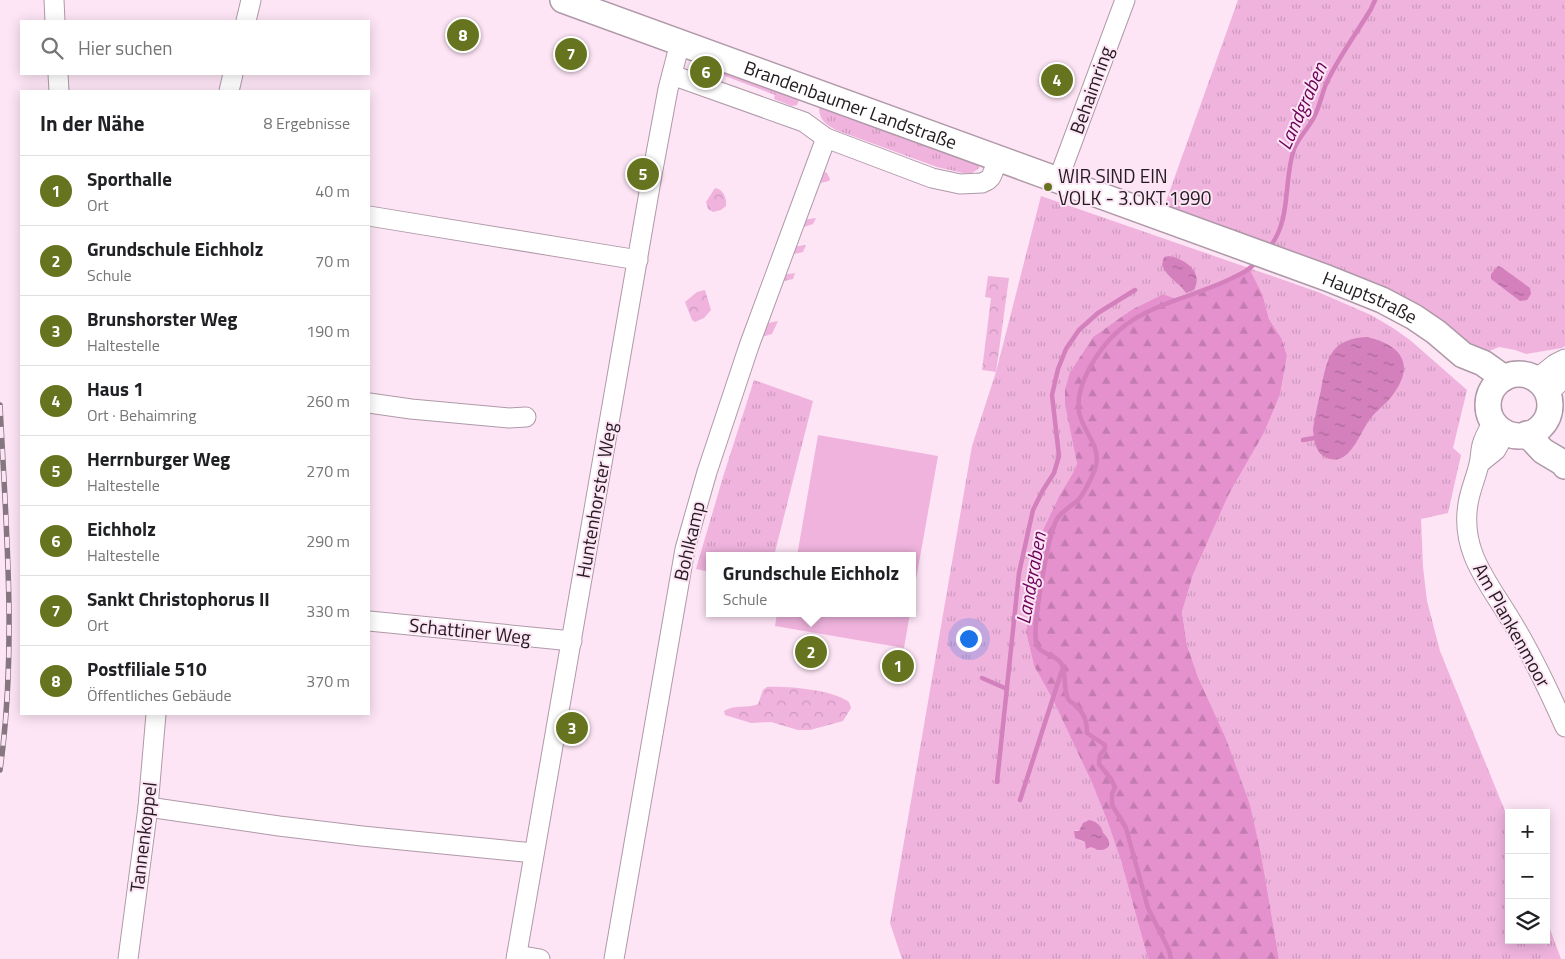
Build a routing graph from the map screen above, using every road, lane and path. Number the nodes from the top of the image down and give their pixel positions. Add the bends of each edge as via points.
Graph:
1 (54, 0) edge
2 (251, 0) edge
3 (563, 0) edge
4 (1125, 0) edge
5 (55, 20) edge
6 (246, 20) edge
7 (680, 43) junction
8 (58, 75) edge
9 (233, 75) edge
10 (672, 75) junction
11 (58, 90) edge
12 (229, 90) edge
13 (826, 138) junction
14 (999, 158) junction
15 (1058, 180) junction
16 (370, 216) edge
17 (1262, 253) joint
18 (638, 260) junction
19 (1565, 359) edge
20 (1550, 383) edge
21 (1497, 385) junction
22 (370, 403) edge
23 (526, 417) dead end
24 (1518, 427) junction
25 (1564, 464) edge
26 (370, 621) edge
27 (572, 641) junction
28 (156, 715) edge
29 (1565, 727) edge
30 (148, 807) junction
31 (534, 853) junction
32 (517, 957) edge
33 (128, 959) edge
34 (540, 959) edge
35 (614, 959) edge

1 - 5 street
2 - 6 street
3 - 7 main road, Brandenbaumer Landstraße
4 - 15 street, Behaimring
7 - 10 street, Huntenhorster Weg
7 - 14 main road, Brandenbaumer Landstraße
8 - 11 street
9 - 12 street
10 - 13 street, Brandenbaumer Landstraße via 804,122
10 - 18 street, Huntenhorster Weg
13 - 14 street, Brandenbaumer Landstraße via 932,178 960,184 988,180
13 - 35 street, Bohlkamp via 749,346 707,472 686,550
14 - 15 main road, Brandenbaumer Landstraße
15 - 17 main road, Brandenbaumer Landstraße
16 - 18 street
17 - 21 main road, Hauptstraße via 1382,300 1414,317 1463,355 1483,363
18 - 27 street, Huntenhorster Weg
19 - 20 street via 1555,364
20 - 21 main road via 1520,374 1511,375
20 - 24 main road via 1550,408
21 - 24 main road via 1488,408
22 - 23 street via 509,418
24 - 25 main road via 1557,441
24 - 29 street, Am Plankenmoor via 1483,440 1467,511 1468,534 1481,574 1512,620
26 - 27 street, Schattiner Weg
27 - 31 street, Huntenhorster Weg
28 - 30 street, Tannenkoppel
30 - 31 street via 362,836
30 - 33 street, Tannenkoppel
31 - 32 street, Huntenhorster Weg
32 - 34 street

